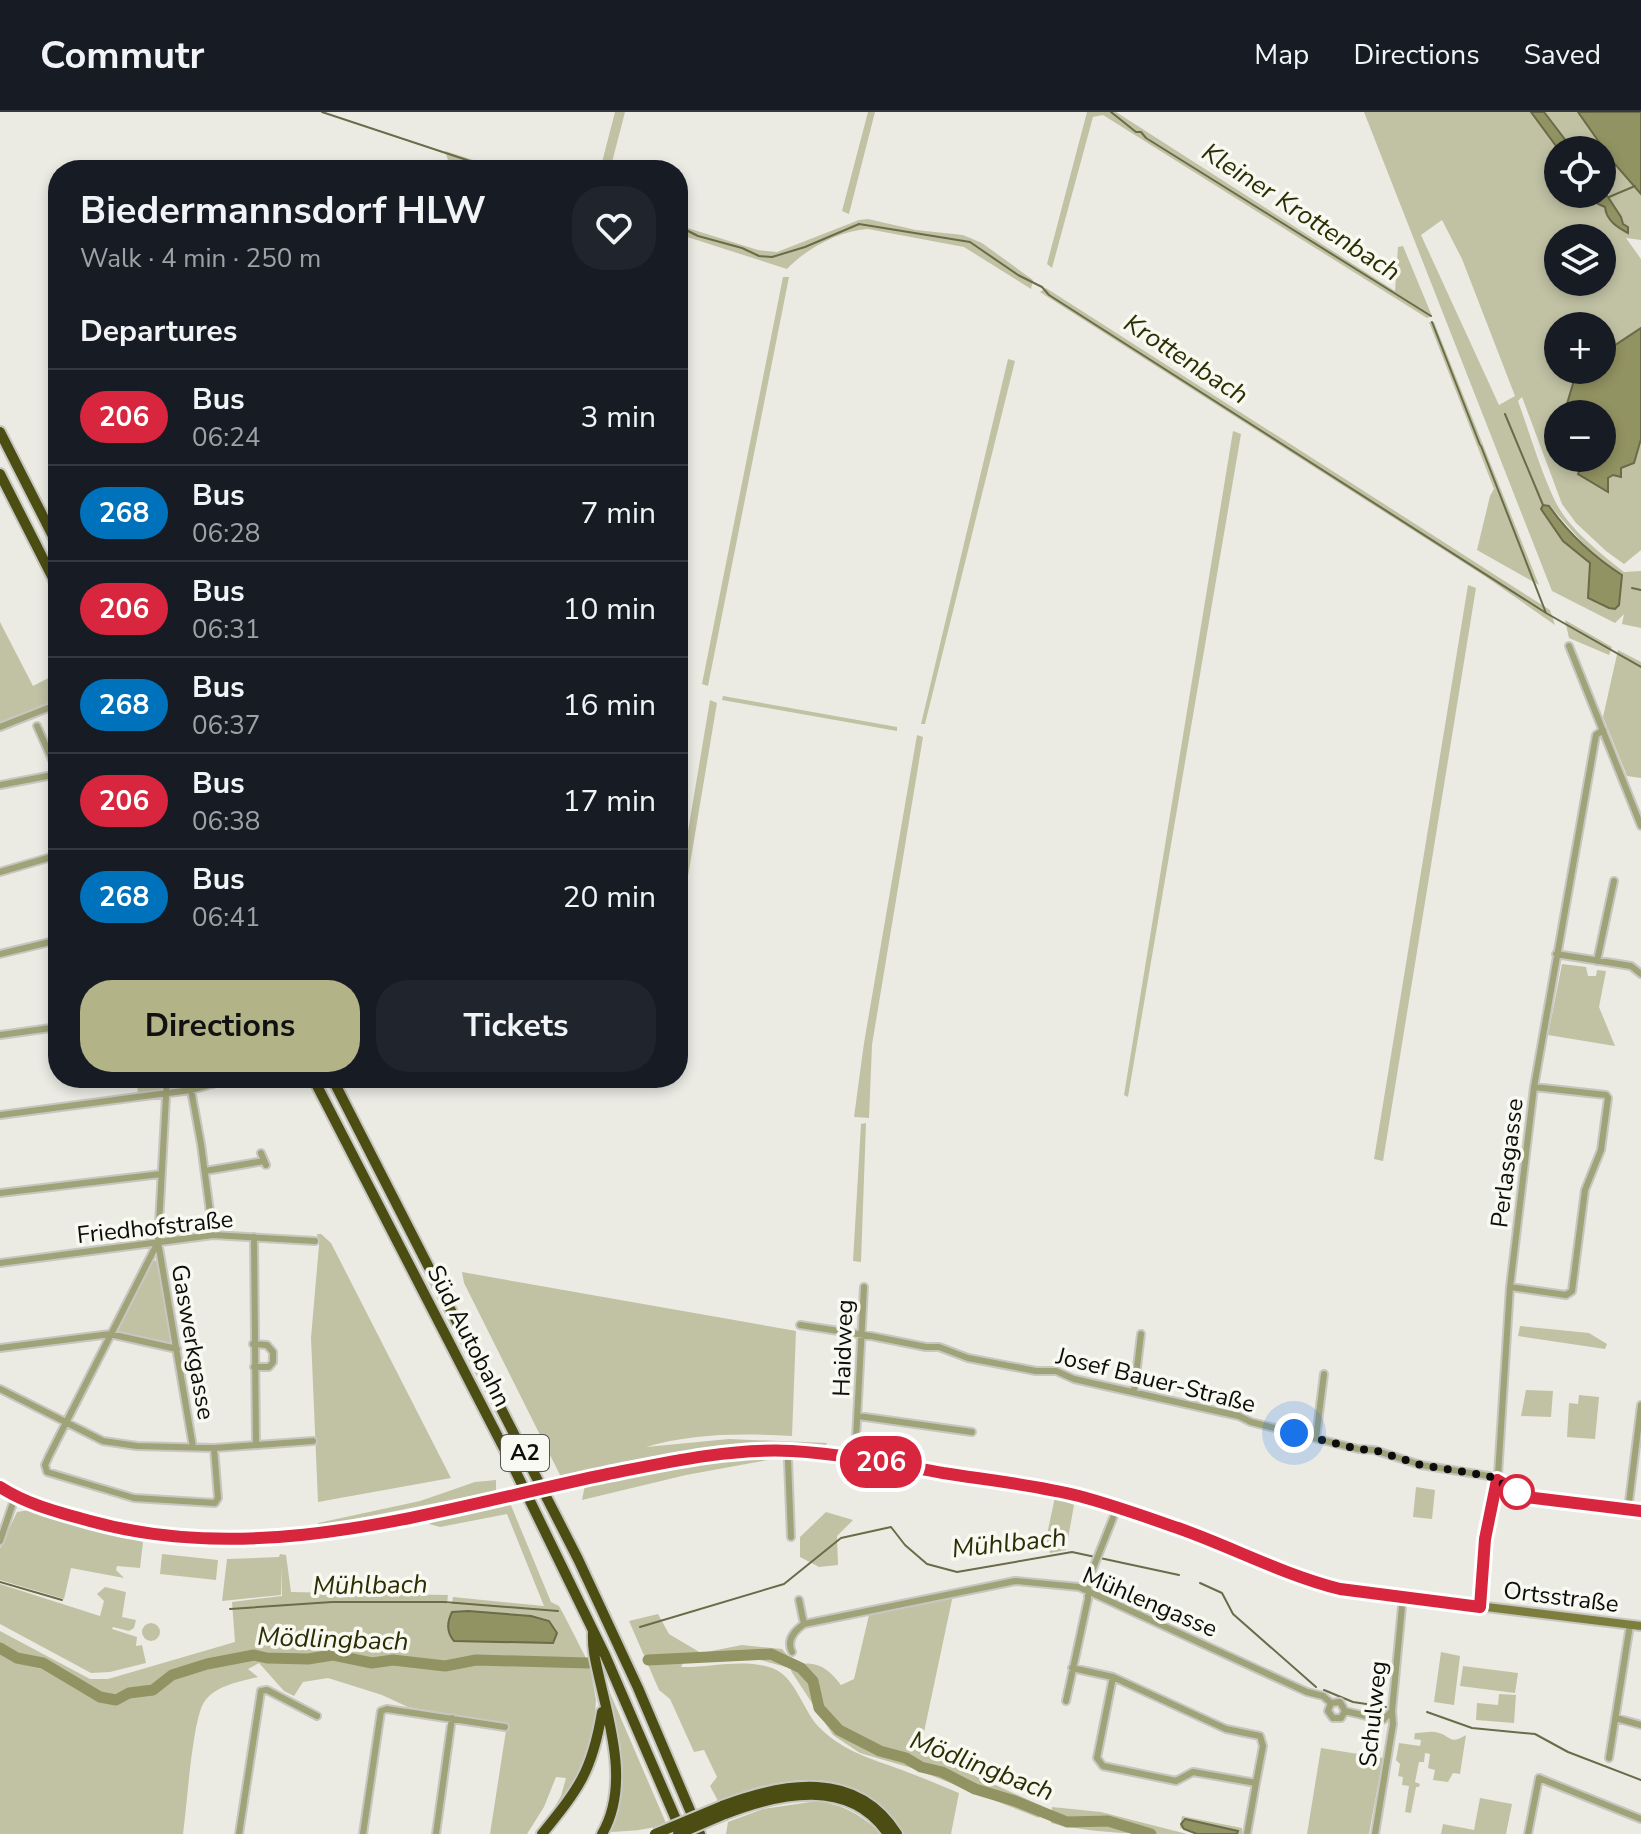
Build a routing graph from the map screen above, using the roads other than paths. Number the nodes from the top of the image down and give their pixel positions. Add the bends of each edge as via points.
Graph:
1 (0, 432) edge
2 (0, 474) edge
3 (48, 526) edge
4 (48, 568) edge
5 (1569, 646) dead end
6 (48, 708) edge
7 (37, 726) dead end
8 (0, 727) edge
9 (1603, 730) junction
10 (48, 751) edge
11 (48, 776) edge
12 (0, 785) edge
13 (1641, 826) edge
14 (48, 858) edge
15 (0, 872) edge
16 (1614, 881) dead end
17 (48, 942) edge
18 (0, 954) edge
19 (1556, 954) junction
20 (1597, 961) junction
21 (1641, 961) edge
22 (1631, 966) junction
23 (1641, 974) edge
24 (48, 1028) edge
25 (0, 1035) edge
26 (1534, 1087) junction
27 (167, 1088) edge
28 (198, 1088) edge
29 (318, 1088) edge
30 (337, 1088) edge
31 (191, 1090) junction
32 (167, 1093) junction
33 (0, 1115) edge
34 (264, 1160) dead end
35 (205, 1171) junction
36 (161, 1174) junction
37 (0, 1193) edge
38 (213, 1235) junction
39 (254, 1237) junction
40 (315, 1241) dead end
41 (158, 1242) junction
42 (0, 1263) edge
43 (864, 1287) dead end
44 (1510, 1287) junction
45 (800, 1325) dead end
46 (110, 1334) junction
47 (1141, 1334) dead end
48 (862, 1335) junction
49 (253, 1344) junction
50 (0, 1348) edge
51 (177, 1349) junction
52 (254, 1367) junction
53 (1324, 1374) dead end
54 (0, 1389) edge
55 (1134, 1392) junction
56 (1641, 1405) edge
57 (858, 1416) junction
58 (67, 1423) junction
59 (972, 1432) dead end
60 (1316, 1438) junction
61 (313, 1441) dead end
62 (256, 1445) junction
63 (193, 1447) junction
64 (214, 1448) junction
65 (790, 1451) junction
66 (855, 1457) junction
67 (1497, 1480) junction
68 (0, 1487) edge
69 (15, 1497) junction
70 (1117, 1508) junction
71 (1628, 1510) junction
72 (1641, 1511) edge
73 (791, 1537) dead end
74 (0, 1541) edge
75 (1088, 1591) junction
76 (1403, 1596) junction
77 (799, 1600) dead end
78 (1480, 1607) junction
79 (804, 1624) junction
80 (1630, 1625) junction
81 (1641, 1626) edge
82 (593, 1629) junction
83 (792, 1652) dead end
84 (1072, 1668) junction
85 (1113, 1677) junction
86 (1066, 1701) dead end
87 (604, 1703) junction
88 (1331, 1703) junction
89 (1392, 1709) junction
90 (1345, 1711) junction
91 (317, 1716) dead end
92 (452, 1718) junction
93 (1616, 1718) junction
94 (1641, 1725) edge
95 (505, 1727) dead end
96 (1609, 1758) dead end
97 (1256, 1783) junction
98 (724, 1810) junction
99 (1641, 1819) edge
100 (239, 1834) edge
101 (363, 1834) edge
102 (436, 1834) edge
103 (542, 1834) edge
104 (602, 1834) edge
105 (655, 1834) edge
106 (680, 1834) edge
107 (700, 1834) edge
108 (888, 1834) edge
109 (897, 1834) edge
110 (1247, 1834) edge
111 (1375, 1834) edge
112 (1528, 1834) edge

1 - 3 highway
2 - 4 highway
5 - 9 street
6 - 8 street
7 - 10 street
9 - 13 street
9 - 19 street, Perlasgasse via 1596,735
11 - 12 street
14 - 15 street
16 - 20 street
17 - 18 street
19 - 20 street
19 - 26 street, Perlasgasse
20 - 22 street
21 - 22 street
22 - 23 street
24 - 25 street
26 - 44 street, Perlasgasse
26 - 44 street via 1608,1098 1601,1150 1585,1190 1572,1291 1566,1295
27 - 32 street
28 - 31 street
29 - 82 highway, Süd Autobahn / A2
30 - 107 highway, Süd Autobahn / A2 via 578,1559
31 - 32 street
31 - 35 street
32 - 33 street
32 - 36 street
34 - 35 street
35 - 38 street
36 - 37 street
36 - 41 street
38 - 39 street, Friedhofstraße
38 - 41 street, Friedhofstraße
39 - 40 street, Friedhofstraße
39 - 49 street
41 - 42 street, Friedhofstraße
41 - 46 street
41 - 51 street, Gaswerkgasse
43 - 48 street, Haidweg
44 - 67 street, Perlasgasse
45 - 48 street, Josef Bauer-Straße
46 - 50 street
46 - 51 street
46 - 58 street
47 - 55 street
48 - 55 street, Josef Bauer-Straße via 1051,1370
48 - 57 street, Haidweg
49 - 52 street
49 - 52 street via 267,1345 273,1352 269,1367
51 - 63 street, Gaswerkgasse
52 - 62 street
53 - 60 street
54 - 58 street
55 - 60 street, Josef Bauer-Straße
56 - 71 street
57 - 59 street
57 - 66 street, Haidweg
58 - 63 street via 103,1441
58 - 64 street via 45,1465 47,1472 134,1498 215,1503
60 - 67 street, Josef Bauer-Straße
61 - 62 street
62 - 64 street
63 - 64 street
65 - 66 street, Ortsstraße
65 - 69 street, Ortsstraße, bridge via 741,1452 649,1466 366,1526 244,1541 137,1532
65 - 73 street
66 - 70 street, Ortsstraße via 1067,1494
67 - 71 street, Josef Bauer-Straße via 1526,1497
67 - 78 street, Perlasgasse via 1485,1539
68 - 69 street, Ortsstraße
69 - 74 street
70 - 75 street
70 - 76 street, Ortsstraße via 1320,1584
71 - 72 street, Josef Bauer-Straße
75 - 79 street, Mühlengasse via 1015,1581
75 - 84 street
75 - 88 street, Mühlengasse
76 - 78 street, Ortsstraße
76 - 89 street, Schulweg
77 - 79 street
78 - 80 street, Ortsstraße
79 - 83 street via 790,1639
80 - 81 street, Ortsstraße
80 - 93 street
82 - 87 highway via 592,1651
82 - 106 highway, Süd Autobahn / A2
84 - 85 street
84 - 86 street
85 - 97 street via 1226,1729 1262,1738
85 - 97 street via 1097,1758 1103,1766 1176,1781 1193,1772
87 - 103 highway via 587,1773
87 - 104 highway via 617,1784 614,1808
88 - 90 street, Mühlengasse via 1340,1702
88 - 90 street, Mühlengasse via 1328,1711 1333,1718 1341,1718
89 - 90 street, Mühlengasse via 1383,1720
89 - 111 street, Schulweg
91 - 100 street via 261,1691
92 - 95 street
92 - 101 street via 381,1711
92 - 102 street
93 - 94 street
93 - 96 street
97 - 110 street
98 - 105 highway, bridge
98 - 106 highway, bridge
98 - 108 highway via 783,1796 823,1795 861,1807
98 - 109 highway via 783,1788 830,1788 870,1804
99 - 112 street via 1539,1778

